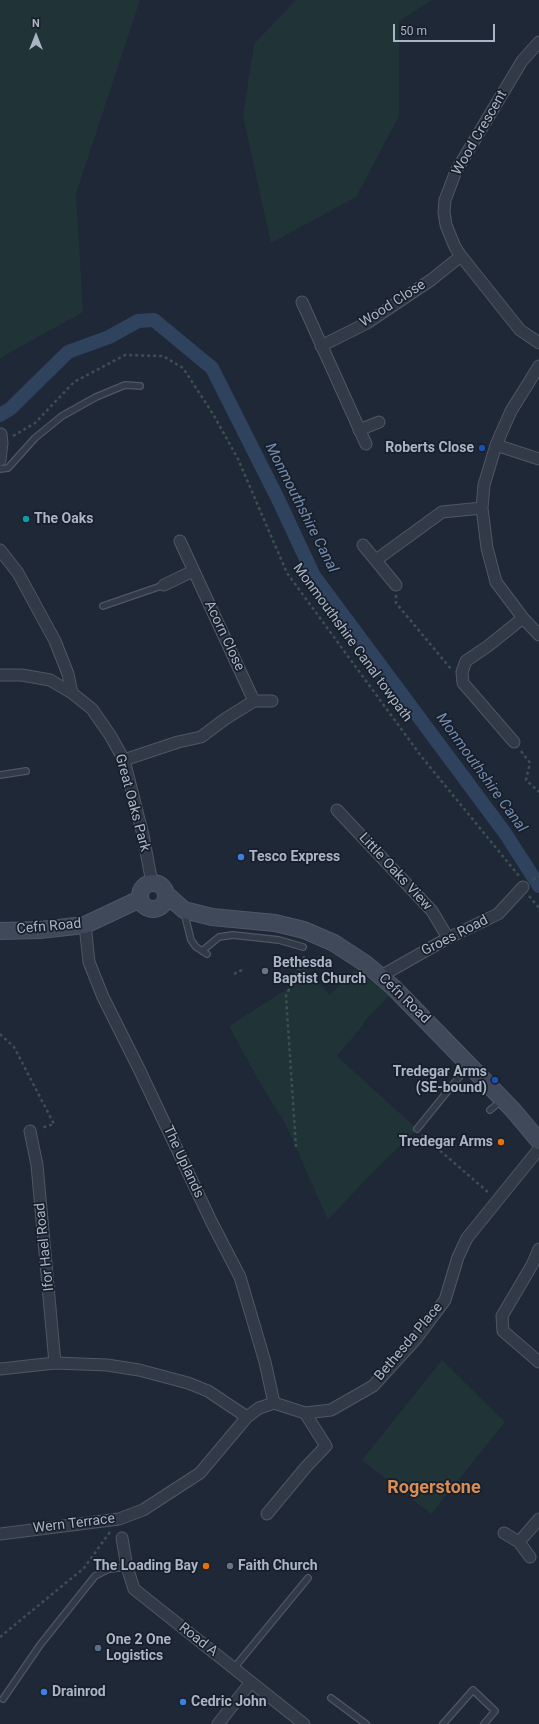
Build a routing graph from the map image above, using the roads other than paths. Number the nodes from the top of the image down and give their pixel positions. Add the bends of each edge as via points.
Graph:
1 (539, 42) edge
2 (461, 256) junction
3 (302, 302) dead end
4 (539, 343) edge
5 (321, 346) junction
6 (539, 366) edge
7 (140, 386) dead end
8 (379, 422) dead end
9 (359, 430) junction
10 (2, 438) road end
11 (366, 444) dead end
12 (496, 445) junction
13 (539, 459) edge
14 (0, 460) edge
15 (0, 469) edge
16 (482, 508) junction
17 (180, 541) dead end
18 (363, 545) dead end
19 (0, 550) edge
20 (376, 560) junction
21 (193, 571) junction
22 (396, 584) road end
23 (164, 585) joint
24 (103, 606) dead end
25 (523, 618) junction
26 (539, 635) edge
27 (0, 675) edge
28 (72, 693) junction
29 (254, 701) junction
30 (272, 701) dead end
31 (514, 742) road end
32 (124, 760) junction
33 (26, 771) dead end
34 (0, 775) edge
35 (337, 810) dead end
36 (152, 883) junction
37 (523, 887) road end
38 (166, 894) junction
39 (140, 899) junction
40 (184, 910) junction
41 (85, 925) junction
42 (0, 931) edge
43 (448, 938) junction
44 (303, 947) dead end
45 (381, 976) junction
46 (469, 1064) junction
47 (502, 1099) junction
48 (490, 1110) dead end
49 (416, 1129) road end
50 (30, 1131) road end
51 (539, 1141) edge
52 (539, 1149) edge
53 (539, 1249) edge
54 (539, 1362) edge
55 (55, 1363) junction
56 (0, 1369) edge
57 (274, 1403) junction
58 (306, 1413) junction
59 (247, 1417) junction
60 (268, 1514) dead end
61 (539, 1519) edge
62 (504, 1533) dead end
63 (0, 1534) edge
64 (122, 1538) dead end
65 (519, 1542) junction
66 (530, 1557) dead end
67 (127, 1567) junction
68 (308, 1578) dead end
69 (234, 1668) junction
70 (251, 1682) junction
71 (331, 1698) dead end
72 (3, 1699) dead end
73 (218, 1724) edge
74 (304, 1724) edge
75 (366, 1724) edge
76 (443, 1724) edge
77 (484, 1724) edge

1 - 2 street, Wood Crescent via 522,61 456,171 445,200 446,225
2 - 4 street, Wood Crescent via 520,330
2 - 5 street, Wood Close via 431,280 367,323
3 - 5 street
5 - 9 street
6 - 12 street via 511,411
7 - 15 lane via 125,385 62,416 35,438 8,468
8 - 9 street
9 - 11 street
10 - 14 street
12 - 13 street
12 - 16 street via 484,485
16 - 20 street via 442,512
16 - 25 street via 487,548 496,582
17 - 21 street, Acorn Close
18 - 20 street
19 - 28 street via 18,573 55,641 68,674
20 - 22 street
21 - 23 street
21 - 29 street, Acorn Close
23 - 24 lane
25 - 26 street
25 - 31 street via 466,660 462,672 463,683
27 - 28 street, Great Oaks Park via 22,675 50,680
28 - 32 street, Great Oaks Park via 92,709
29 - 30 street
29 - 32 street via 201,737
32 - 36 street, Great Oaks Park
33 - 34 lane
35 - 43 street, Little Oaks View via 432,911
36 - 38 main road, Cefn Road via 163,887
36 - 39 main road via 143,887
37 - 43 street, Groes Road via 498,914
38 - 39 main road via 163,904 153,909 144,905
38 - 40 main road, Cefn Road
39 - 41 main road, Cefn Road
40 - 44 lane via 191,940 196,947 205,952 219,937 233,935 280,940
40 - 45 main road, Cefn Road via 212,917 275,922 312,933 334,942
41 - 42 main road, Cefn Road
41 - 57 street, The Uplands via 89,962 103,997 240,1277 266,1362
43 - 45 street, Groes Road
45 - 46 main road, Cefn Road via 394,986
46 - 47 main road, Cefn Road
46 - 49 lane
47 - 48 lane
47 - 51 main road, Cefn Road
50 - 55 street, Ifor Hael Road via 37,1165
52 - 58 street, Bethesda Place via 467,1238 444,1300 404,1351 373,1386 332,1410
53 - 54 street via 502,1316 503,1331
55 - 56 street
55 - 59 street via 107,1365 169,1377 208,1391
57 - 58 street, Bethesda Place
57 - 59 street, Wern Terrace via 259,1408
58 - 60 street via 326,1446
59 - 63 street, Wern Terrace via 200,1473 143,1510 119,1519
61 - 65 street
62 - 65 street
64 - 67 street, Road A
65 - 66 street
67 - 69 street, Road A via 134,1589
67 - 72 lane via 109,1569 95,1576 40,1645
68 - 69 lane
69 - 70 street, Road A
70 - 73 street
70 - 74 street, Road A
71 - 75 lane
76 - 77 lane via 473,1690 495,1711

